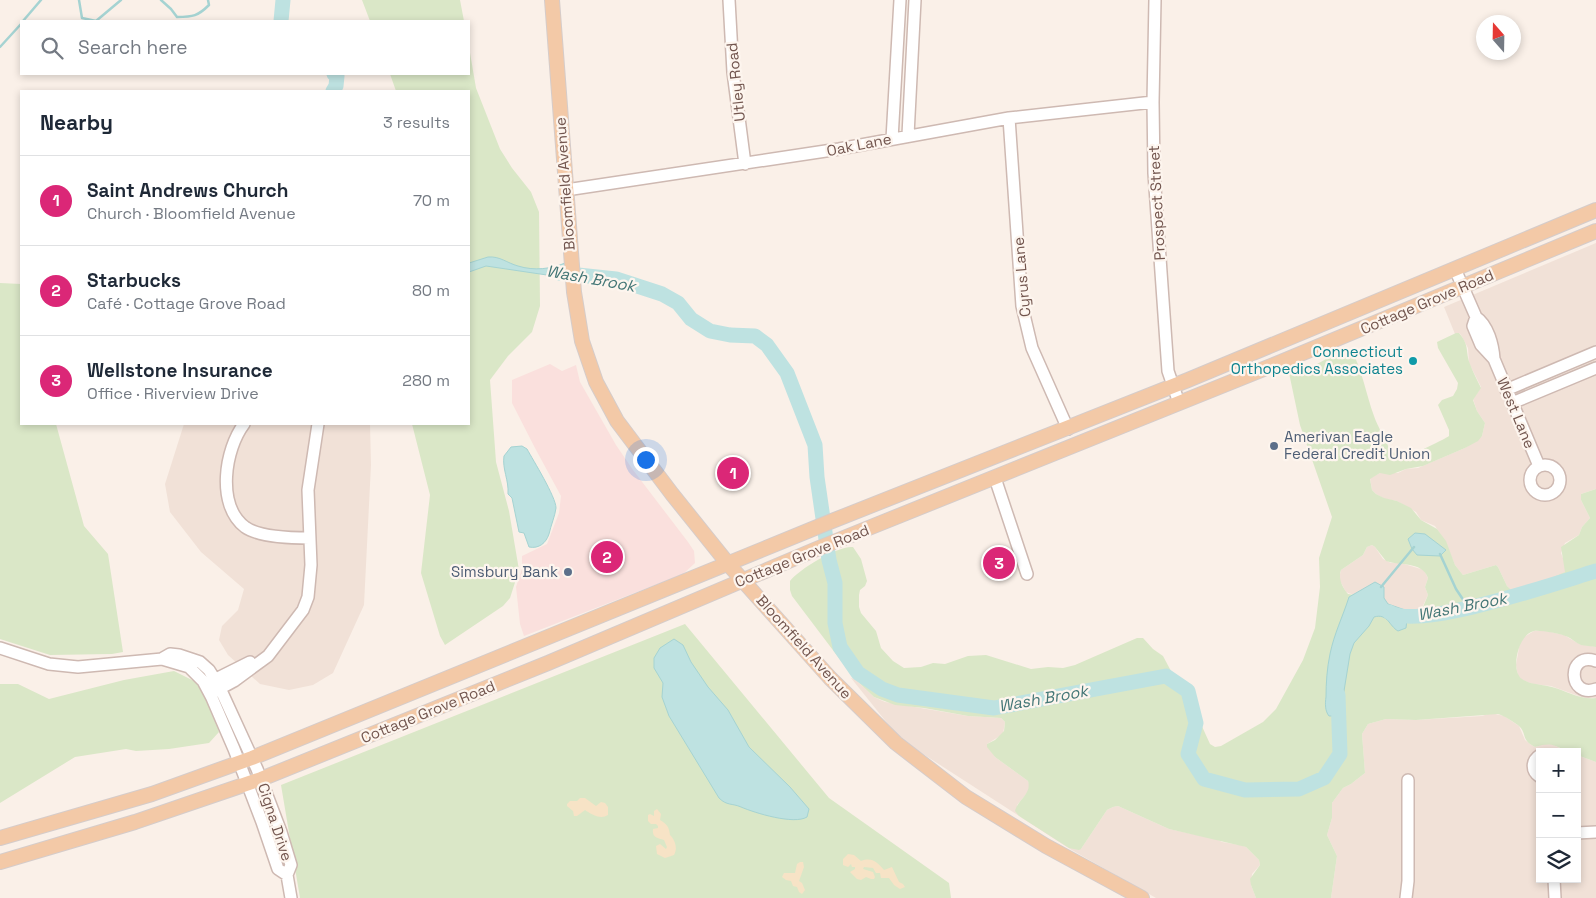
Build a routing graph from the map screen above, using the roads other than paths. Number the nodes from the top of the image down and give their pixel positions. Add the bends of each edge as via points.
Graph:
1 (552, 0) edge
2 (730, 0) edge
3 (900, 0) edge
4 (915, 0) edge
5 (1155, 0) edge
6 (1153, 102) junction
7 (1009, 118) junction
8 (908, 135) junction
9 (892, 139) junction
10 (745, 164) junction
11 (566, 190) junction
12 (1596, 210) edge
13 (1596, 231) edge
14 (1455, 269) junction
15 (1463, 286) junction
16 (1596, 352) edge
17 (1596, 368) edge
18 (1173, 386) junction
19 (1506, 390) junction
20 (1179, 403) junction
21 (1512, 403) junction
22 (243, 425) edge
23 (318, 425) edge
24 (1068, 429) junction
25 (1539, 466) dead end
26 (995, 478) junction
27 (309, 538) junction
28 (729, 565) junction
29 (1027, 574) dead end
30 (743, 580) junction
31 (549, 638) junction
32 (0, 648) edge
33 (1596, 661) edge
34 (548, 662) junction
35 (212, 687) junction
36 (1596, 689) edge
37 (1536, 758) edge
38 (250, 771) junction
39 (1536, 774) edge
40 (1408, 780) dead end
41 (1596, 832) edge
42 (1581, 833) edge
43 (0, 838) edge
44 (0, 862) edge
45 (1554, 883) edge
46 (291, 898) edge
47 (1142, 898) edge
48 (1406, 898) edge
49 (1555, 898) edge

1 - 11 main road, Bloomfield Avenue
2 - 10 street, Utley Road via 733,72
3 - 9 street
4 - 8 street
5 - 6 street, Prospect Street
6 - 7 street, Oak Lane
6 - 18 street, Prospect Street via 1154,173 1165,341
7 - 8 street, Oak Lane
7 - 24 street, Cyrus Lane via 1022,306 1032,348
8 - 9 street, Oak Lane
9 - 10 street, Oak Lane
10 - 11 street, Oak Lane
11 - 28 main road, Bloomfield Avenue via 574,292 582,341 596,382 642,455
12 - 14 main road, Cottage Grove Road
13 - 15 main road, Cottage Grove Road
14 - 15 street, West Lane
14 - 18 main road, Cottage Grove Road
15 - 19 street, West Lane via 1476,317 1473,326 1481,345 1494,360
15 - 20 main road, Cottage Grove Road
16 - 19 street
17 - 21 street
18 - 20 street, Prospect Street
18 - 24 main road, Cottage Grove Road
19 - 21 street, West Lane
20 - 26 main road, Cottage Grove Road
21 - 25 street, West Lane
22 - 27 street via 234,439 226,485 236,517 246,528 263,534
23 - 27 street via 308,490
24 - 28 main road, Cottage Grove Road
26 - 29 street
26 - 30 main road, Cottage Grove Road
27 - 35 street via 308,597 297,619 273,649
28 - 30 main road, Bloomfield Avenue
28 - 31 main road, Cottage Grove Road
30 - 34 main road, Cottage Grove Road
30 - 47 main road, Bloomfield Avenue via 830,678 896,743 966,796 1046,846
31 - 34 main road
31 - 38 main road, Cottage Grove Road
32 - 35 street, Cigna Drive via 49,664 78,667 162,659 190,667
33 - 36 street via 1589,659 1579,663 1574,677 1582,689
34 - 38 main road, Cottage Grove Road
35 - 38 street, Cigna Drive
37 - 39 street via 1533,764
38 - 43 main road, Cottage Grove Road via 152,794
38 - 44 main road, Cottage Grove Road via 135,822
38 - 46 street, Cigna Drive via 262,822 278,869 287,875
40 - 48 street
41 - 42 street
45 - 49 street

